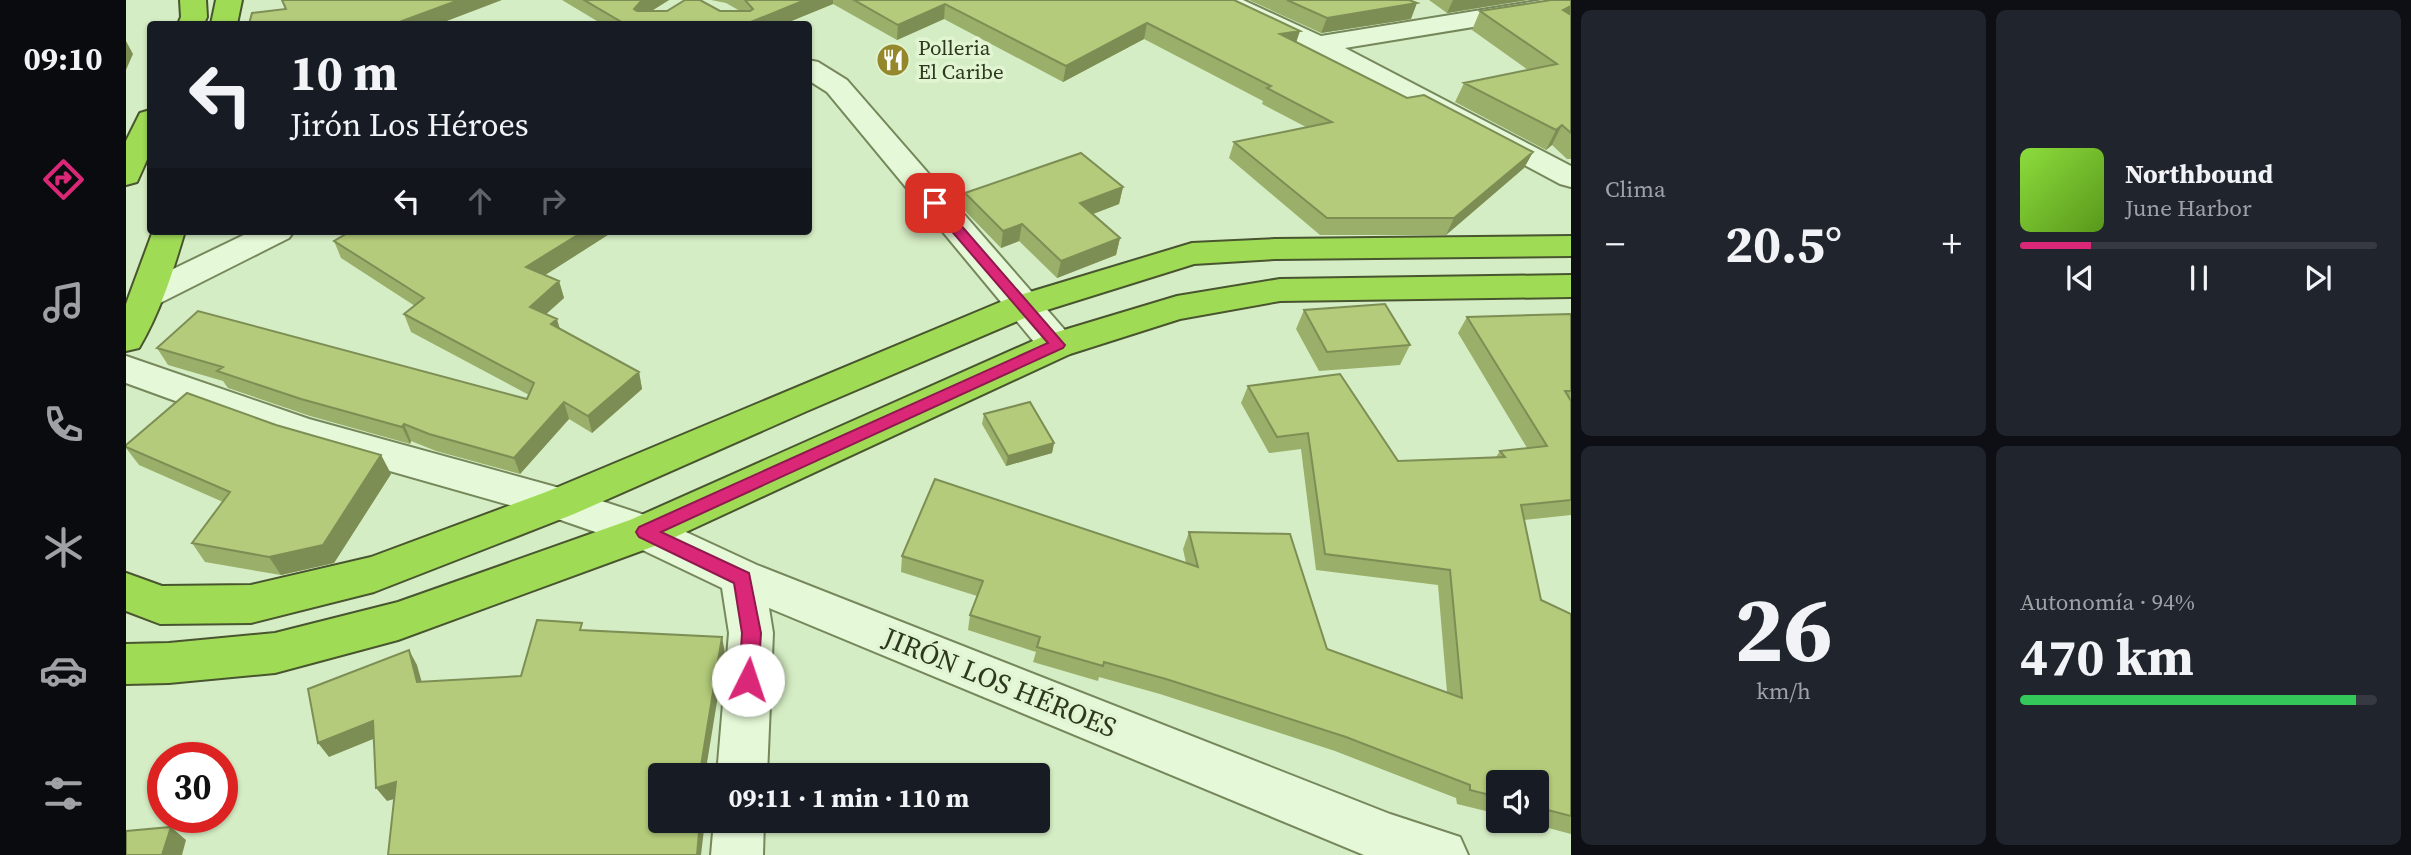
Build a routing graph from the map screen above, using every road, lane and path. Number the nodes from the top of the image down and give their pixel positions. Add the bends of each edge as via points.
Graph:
1 (193, 0) edge
2 (229, 0) edge
3 (1223, 0) edge
4 (1571, 3) edge
5 (192, 21) edge
6 (225, 21) edge
7 (1318, 44) junction
8 (812, 70) edge
9 (147, 126) edge
10 (126, 176) edge
11 (1571, 178) edge
12 (168, 235) edge
13 (270, 235) edge
14 (1571, 246) edge
15 (1571, 286) edge
16 (148, 295) junction
17 (1022, 306) junction
18 (126, 339) edge
19 (1057, 345) junction
20 (126, 369) edge
21 (559, 503) junction
22 (645, 532) junction
23 (742, 578) junction
24 (126, 591) edge
25 (126, 664) edge
26 (743, 763) edge
27 (738, 833) edge
28 (737, 855) edge
29 (1442, 855) edge

1 - 5 highway
2 - 6 highway
3 - 7 street
4 - 7 street
7 - 11 street
8 - 17 street via 837,86
9 - 10 highway
12 - 16 highway
13 - 16 street
14 - 17 highway via 1192,254
15 - 19 highway via 1280,290 1177,308
16 - 18 highway
17 - 19 street
17 - 21 highway
19 - 22 highway
20 - 21 street, JIRÓN LOS HÉROES via 302,432
21 - 22 street, JIRÓN LOS HÉROES
21 - 24 highway via 374,573 251,604 160,605
22 - 23 street, JIRÓN LOS HÉROES
22 - 25 highway via 398,621 275,653
23 - 26 street via 751,633
23 - 29 street, JIRÓN LOS HÉROES via 1390,840
27 - 28 street

